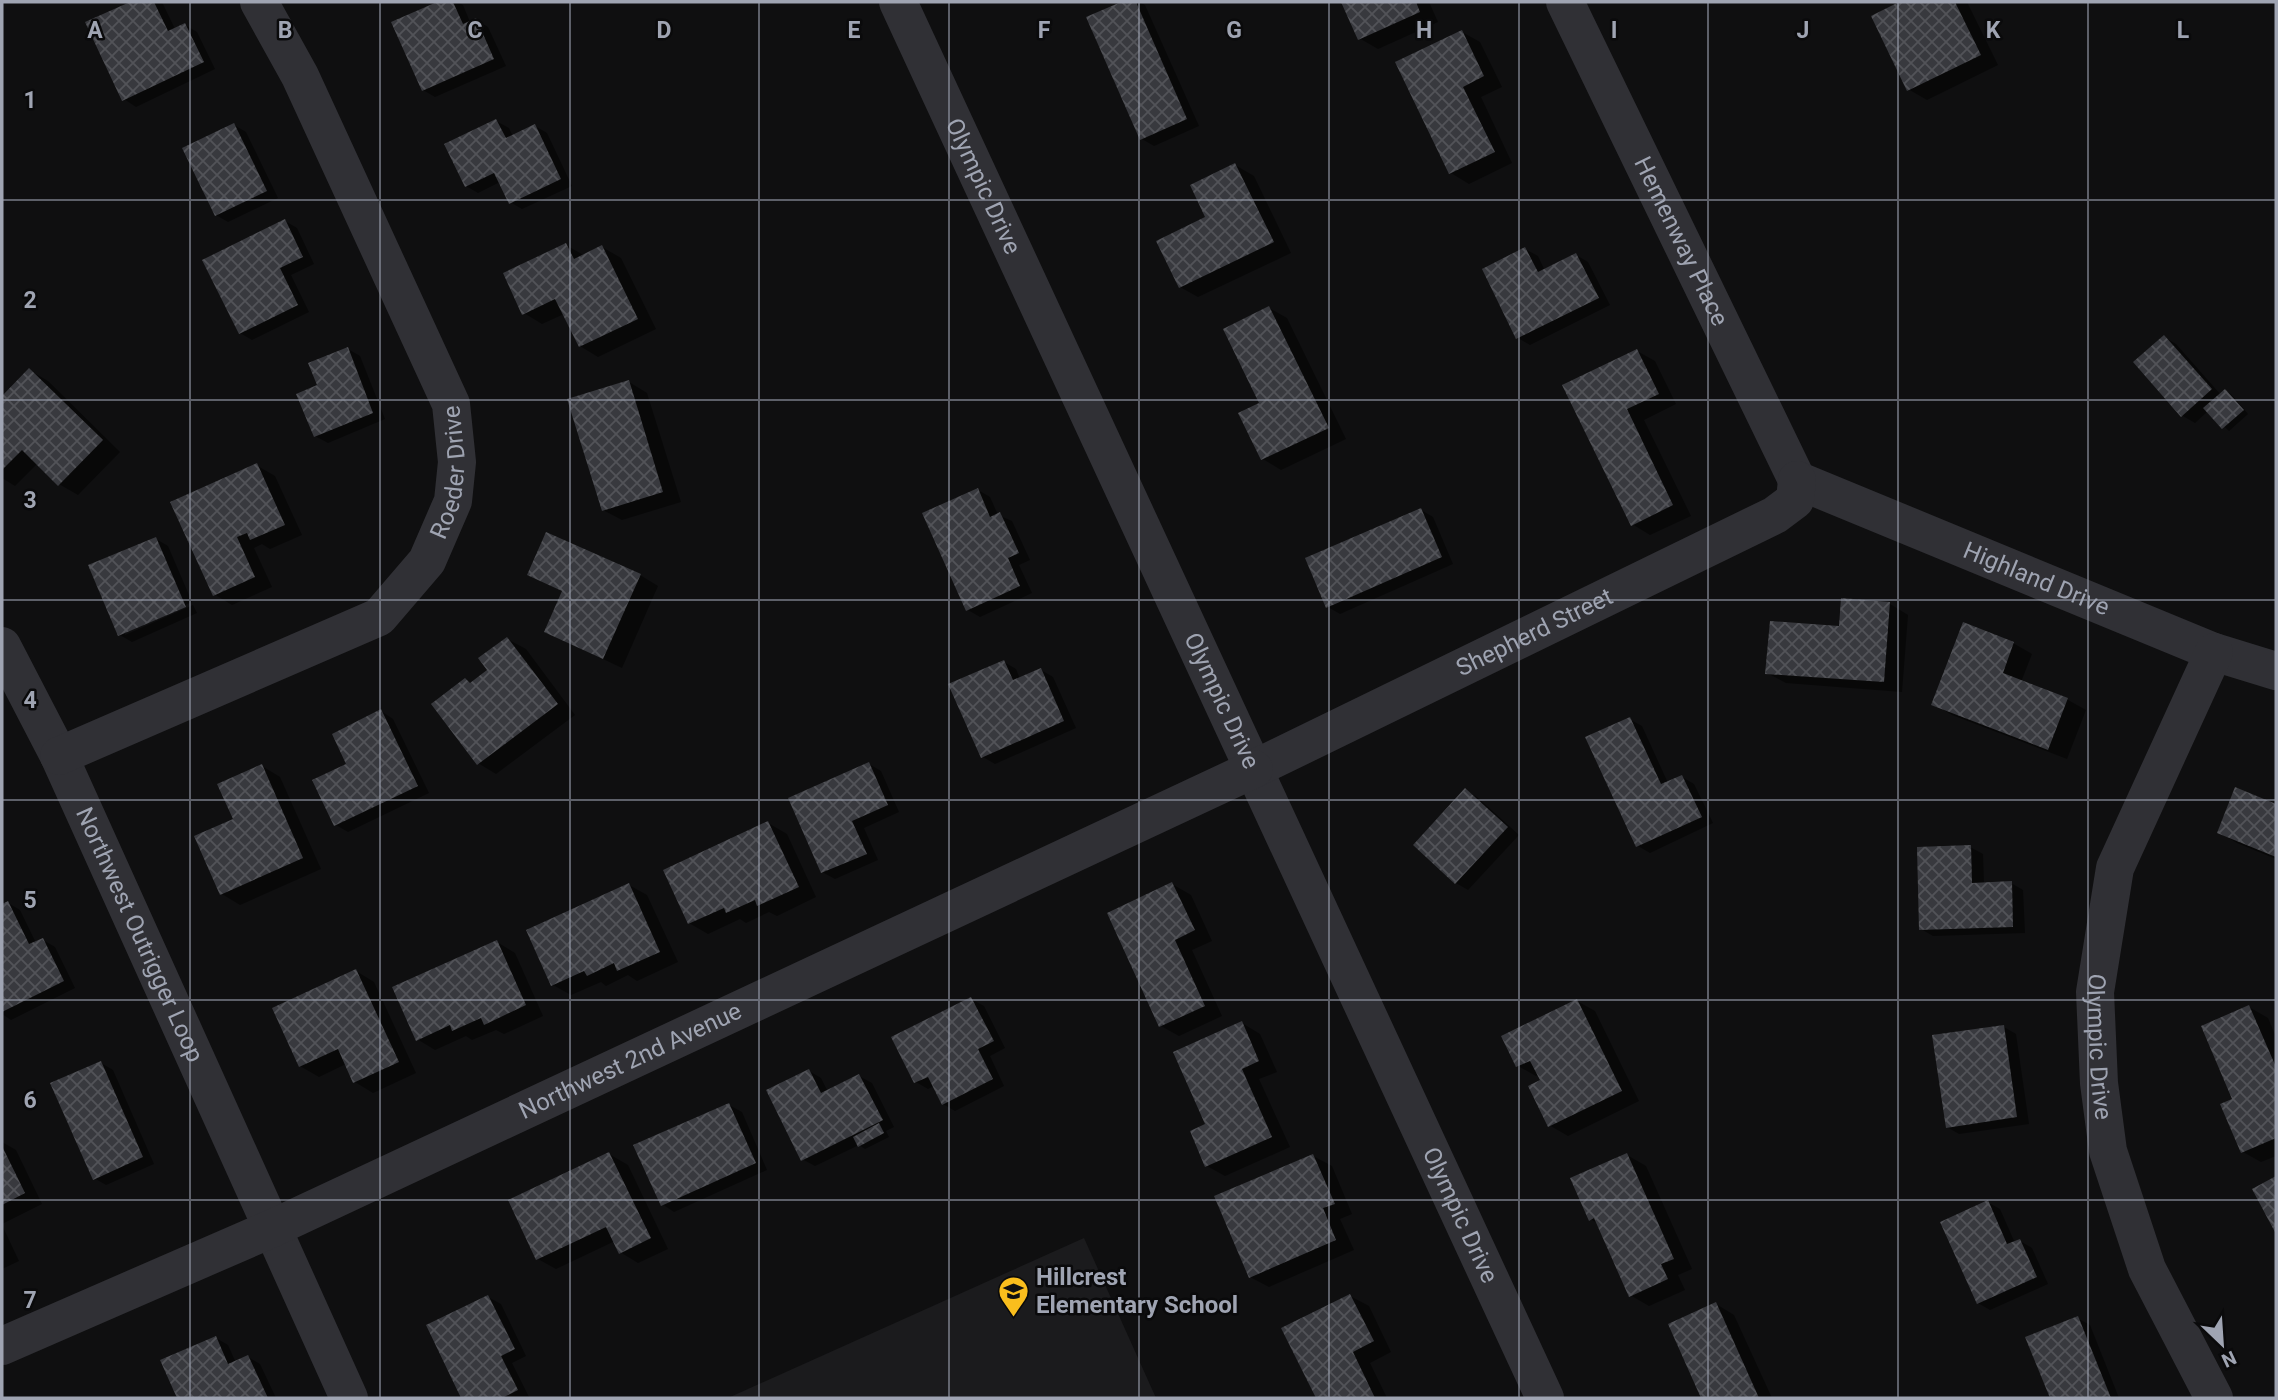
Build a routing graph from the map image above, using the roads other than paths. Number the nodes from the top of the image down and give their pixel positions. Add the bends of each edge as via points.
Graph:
1 (259, 2) edge
2 (898, 2) edge
3 (1565, 2) edge
4 (1797, 480) junction
5 (2, 646) edge
6 (2214, 652) junction
7 (2276, 671) edge
8 (59, 756) junction
9 (1254, 769) junction
10 (273, 1228) junction
11 (2, 1346) edge
12 (349, 1398) edge
13 (1545, 1398) edge
14 (2214, 1398) edge

1 - 8 street, Roeder Drive via 300,76 451,404 457,462 453,501 427,561 379,617
2 - 9 street, Olympic Drive
3 - 4 street, Hemenway Place
4 - 6 street, Highland Drive
4 - 9 street, Shepherd Street via 1795,500 1775,515
5 - 8 street, Northwest Outrigger Loop
6 - 7 street, Highland Drive
6 - 14 street, Olympic Drive via 2115,868 2095,992 2108,1151 2147,1269
8 - 10 street, Northwest Outrigger Loop
9 - 10 street, Northwest 2nd Avenue
9 - 13 street, Olympic Drive
10 - 11 street, Northwest 2nd Avenue
10 - 12 street, Northwest Outrigger Loop

